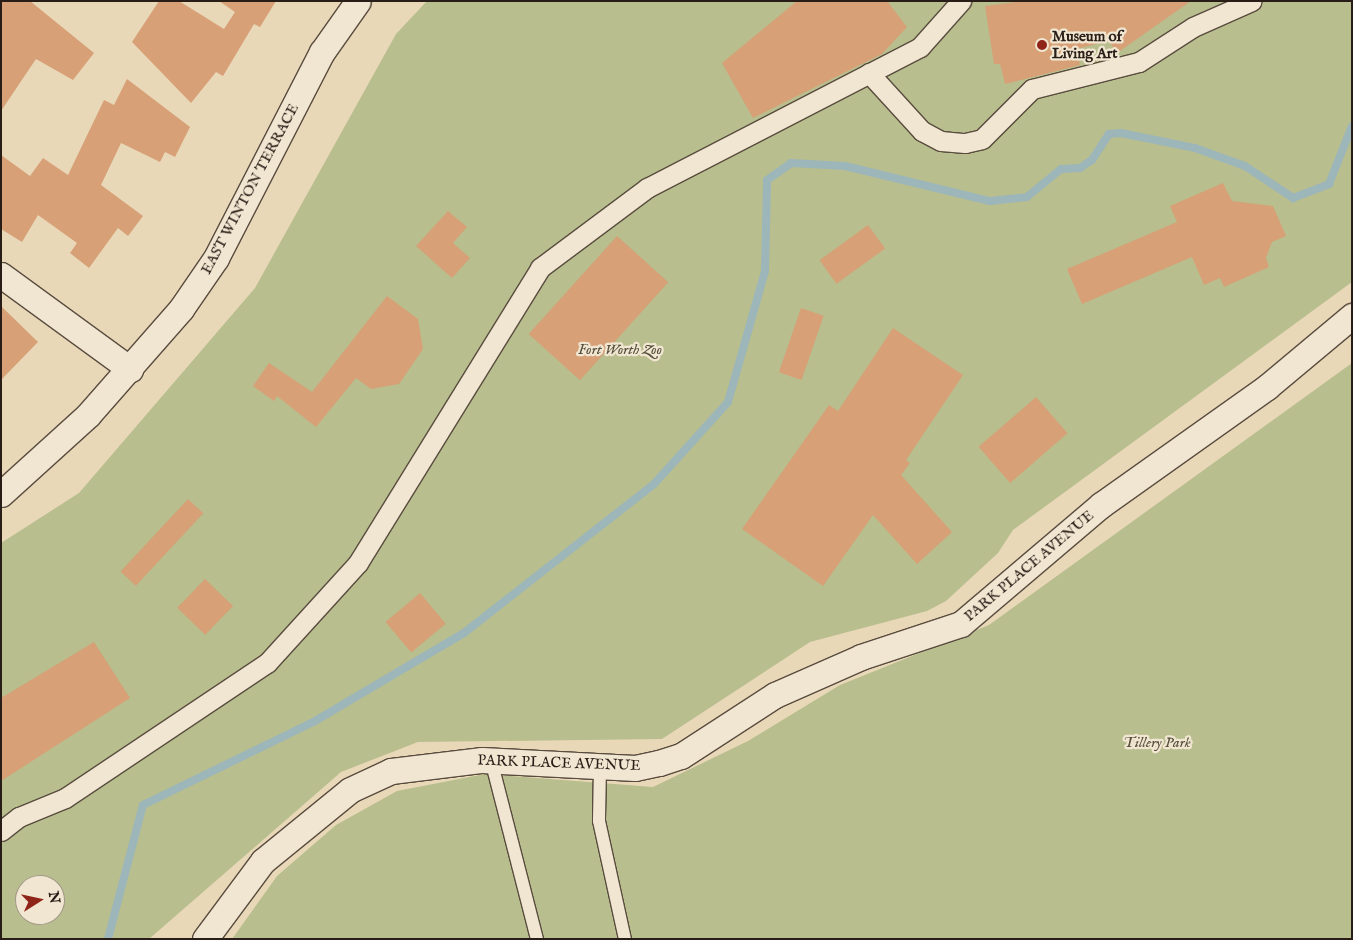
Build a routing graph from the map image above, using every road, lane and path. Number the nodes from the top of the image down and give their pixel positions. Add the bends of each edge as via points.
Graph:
1 (358, 1) edge
2 (961, 1) edge
3 (1252, 1) edge
4 (869, 73) junction
5 (1, 275) edge
6 (1352, 316) edge
7 (130, 369) junction
8 (1, 494) edge
9 (491, 760) junction
10 (600, 767) junction
11 (1, 831) edge
12 (204, 939) edge
13 (537, 939) edge
14 (625, 939) edge

1 - 7 street, EAST WINTON TERRACE via 322,52 216,258
2 - 4 street via 920,47
3 - 4 street via 1192,27 1138,62 1032,90 982,139 965,143 941,141 922,130
4 - 11 street via 647,188 540,268 358,563 268,663 65,798 19,817
5 - 7 street
6 - 10 street, PARK PLACE AVENUE via 1266,387 1101,505 960,624 861,657 775,695 681,756 635,768
7 - 8 street, EAST WINTON TERRACE via 88,415
9 - 10 street, PARK PLACE AVENUE
9 - 12 street, PARK PLACE AVENUE via 391,771 350,790 263,861
9 - 13 lane
10 - 14 lane via 599,821

